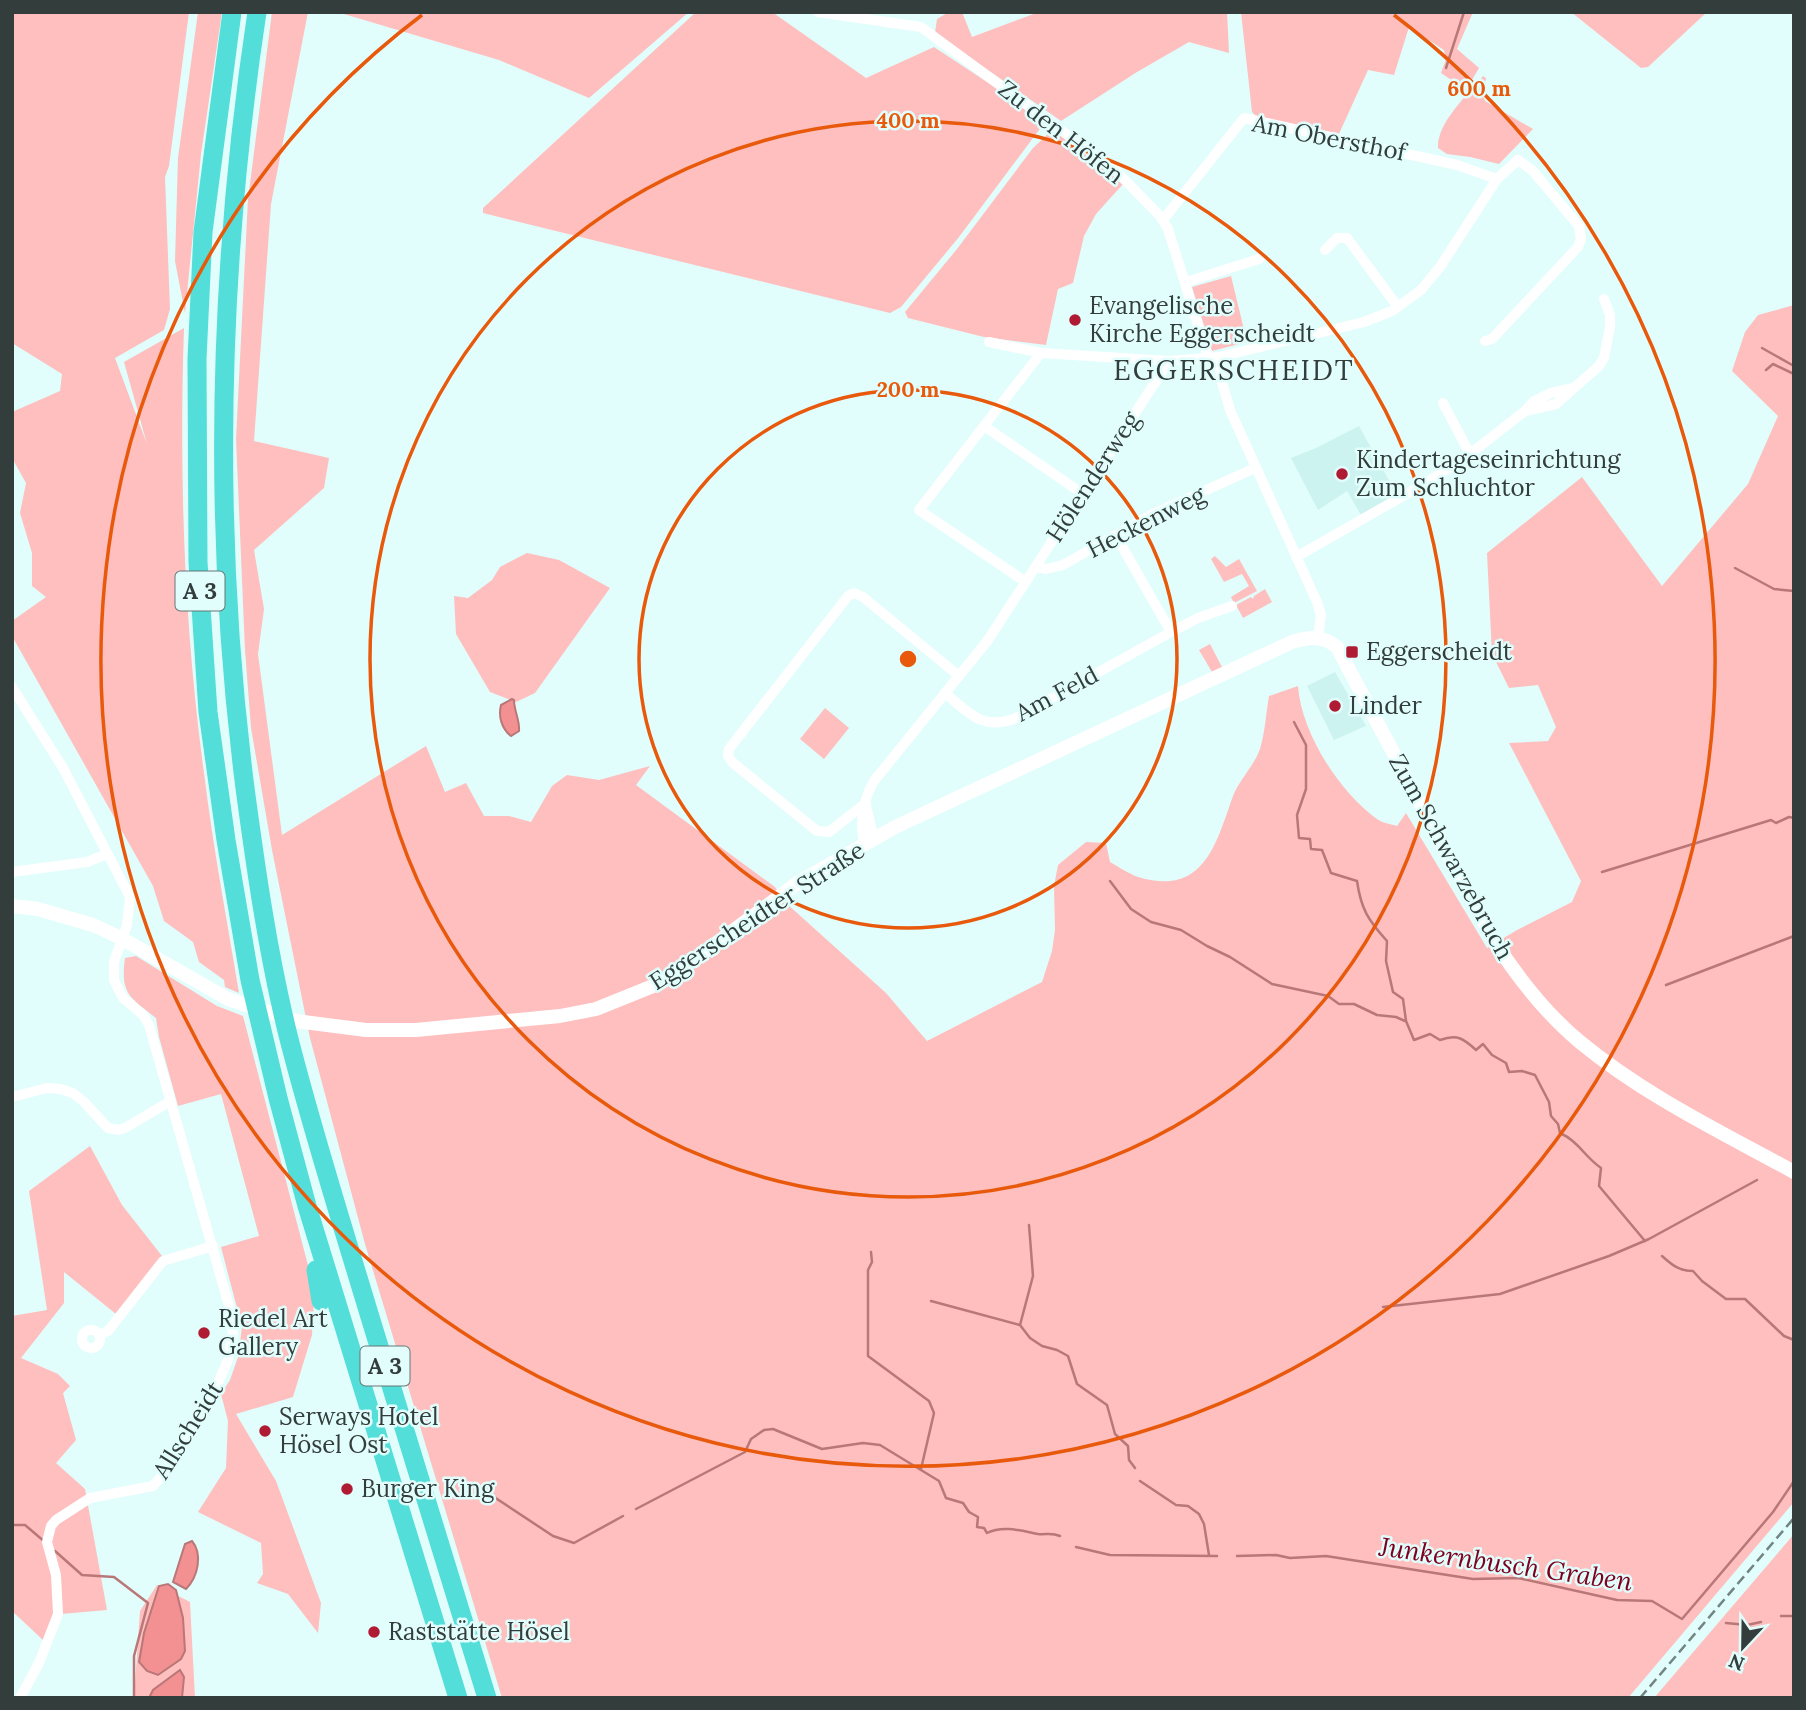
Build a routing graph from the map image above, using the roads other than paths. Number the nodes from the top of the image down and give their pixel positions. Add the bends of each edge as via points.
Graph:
1 (232, 12) edge
2 (257, 12) edge
3 (818, 12) edge
4 (1497, 179) junction
5 (1163, 220) junction
6 (1325, 250) dead end
7 (1259, 259) dead end
8 (1185, 282) junction
9 (1604, 299) dead end
10 (1398, 307) junction
11 (1486, 341) dead end
12 (989, 342) dead end
13 (1041, 353) junction
14 (1213, 357) junction
15 (1169, 361) junction
16 (1443, 403) dead end
17 (984, 426) junction
18 (1470, 454) junction
19 (1255, 468) junction
20 (1083, 494) junction
21 (1116, 536) junction
22 (1296, 556) junction
23 (1036, 567) junction
24 (1027, 582) junction
25 (1232, 606) dead end
26 (1171, 632) junction
27 (1318, 638) junction
28 (959, 676) junction
29 (12, 687) edge
30 (945, 693) junction
31 (866, 803) junction
32 (869, 841) junction
33 (107, 854) junction
34 (12, 872) edge
35 (12, 906) edge
36 (121, 938) junction
37 (12, 1097) edge
38 (169, 1102) junction
39 (1794, 1172) edge
40 (307, 1206) junction
41 (213, 1246) junction
42 (321, 1301) dead end
43 (99, 1335) dead end
44 (20, 1698) edge
45 (458, 1698) edge
46 (486, 1698) edge

1 - 40 highway, A 3 via 203,232 196,411 198,562 208,712 228,852 250,980
2 - 46 highway, A 3 via 230,227 222,432 234,695 251,837 291,1046
3 - 5 street, Zu den Höfen via 921,27 1115,170
4 - 5 street, Am Obersthof via 1457,165 1244,118
4 - 10 street via 1431,280
4 - 11 street via 1518,160 1580,226 1581,239
5 - 8 street, Zu den Höfen
6 - 10 street via 1337,238 1347,238
7 - 8 street
8 - 14 street, Zu den Höfen
9 - 18 street via 1610,315 1604,358 1592,373 1573,388 1534,401
10 - 14 street via 1364,321
12 - 13 street
13 - 15 street
13 - 17 street
14 - 15 street
14 - 19 street
15 - 20 street, Hölenderweg
16 - 18 street
17 - 20 street
17 - 24 street via 919,510
18 - 22 street
19 - 21 street, Heckenweg via 1185,498
19 - 22 street
20 - 23 street, Hölenderweg
21 - 23 street, Heckenweg via 1063,565
21 - 26 street
22 - 27 street via 1321,615
23 - 24 street, Hölenderweg
24 - 28 street, Hölenderweg
25 - 26 street, Am Feld
26 - 30 street, Am Feld via 1002,723 979,721
27 - 32 street, Eggerscheidter Straße via 1292,642
27 - 39 street, Zum Schwarzebruch via 1337,647 1491,936 1547,1010 1578,1041 1633,1081
28 - 30 street, Hölenderweg
28 - 31 street via 854,593 729,749 732,762 817,831 829,832
29 - 33 street, Allscheidt via 63,768
30 - 31 street, Hölenderweg via 874,781
31 - 32 street, Hölenderweg via 861,822
32 - 36 street, Eggerscheidter Straße via 799,882 657,984 596,1009 560,1016 416,1030 321,1026 228,999
33 - 34 street via 87,862
33 - 36 street, Allscheidt via 130,897
35 - 36 street, Eggerscheidter Straße via 93,925
36 - 38 street, Allscheidt via 114,980 123,998 149,1025
37 - 38 street via 47,1088 73,1093 108,1128 117,1130
38 - 41 street, Allscheidt
40 - 42 highway
40 - 45 highway, A 3
41 - 43 street via 163,1261 108,1331
41 - 44 street, Allscheidt via 233,1332 228,1360 214,1392 153,1486 90,1498 56,1520 47,1542 56,1575 58,1614

